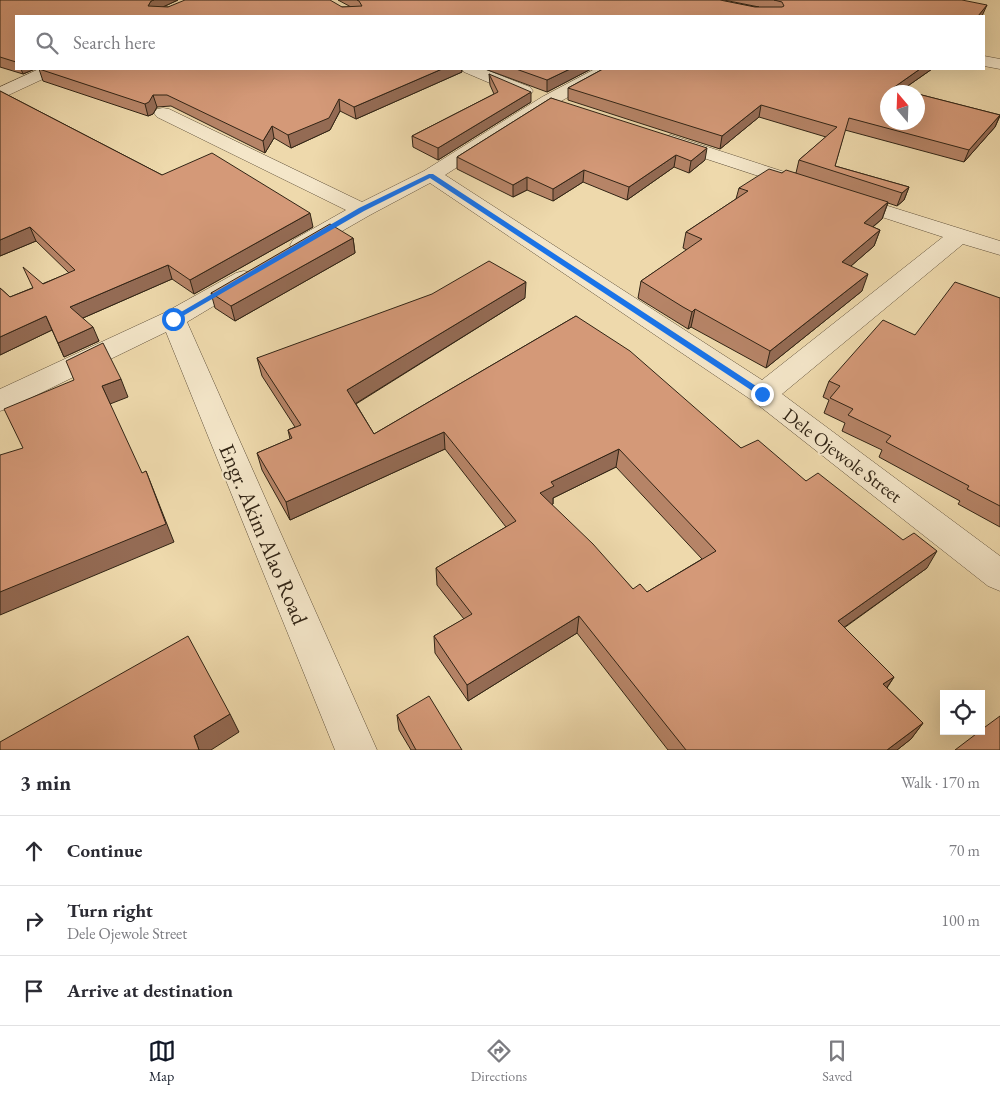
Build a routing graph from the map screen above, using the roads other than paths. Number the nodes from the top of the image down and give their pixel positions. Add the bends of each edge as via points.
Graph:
1 (730, 3) edge
2 (749, 11) edge
3 (707, 15) edge
4 (985, 61) edge
5 (1000, 64) edge
6 (50, 70) edge
7 (472, 70) edge
8 (605, 70) edge
9 (0, 94) edge
10 (548, 101) junction
11 (576, 110) edge
12 (163, 113) dead end
13 (651, 134) edge
14 (431, 175) junction
15 (362, 210) junction
16 (959, 236) junction
17 (1000, 248) edge
18 (284, 254) edge
19 (259, 269) edge
20 (173, 319) junction
21 (5, 392) edge
22 (762, 394) junction
23 (1000, 576) edge
24 (356, 750) edge

1 - 2 street
1 - 3 street
4 - 5 street
6 - 9 street
7 - 10 street
8 - 10 street
10 - 11 street
10 - 14 street
12 - 15 street
13 - 16 street
14 - 15 street
14 - 22 street, Dele Ojewole Street
15 - 18 street
16 - 17 street
16 - 22 street
19 - 20 street
20 - 21 street
20 - 24 street, Engr. Akim Alao Road
22 - 23 street, Dele Ojewole Street

